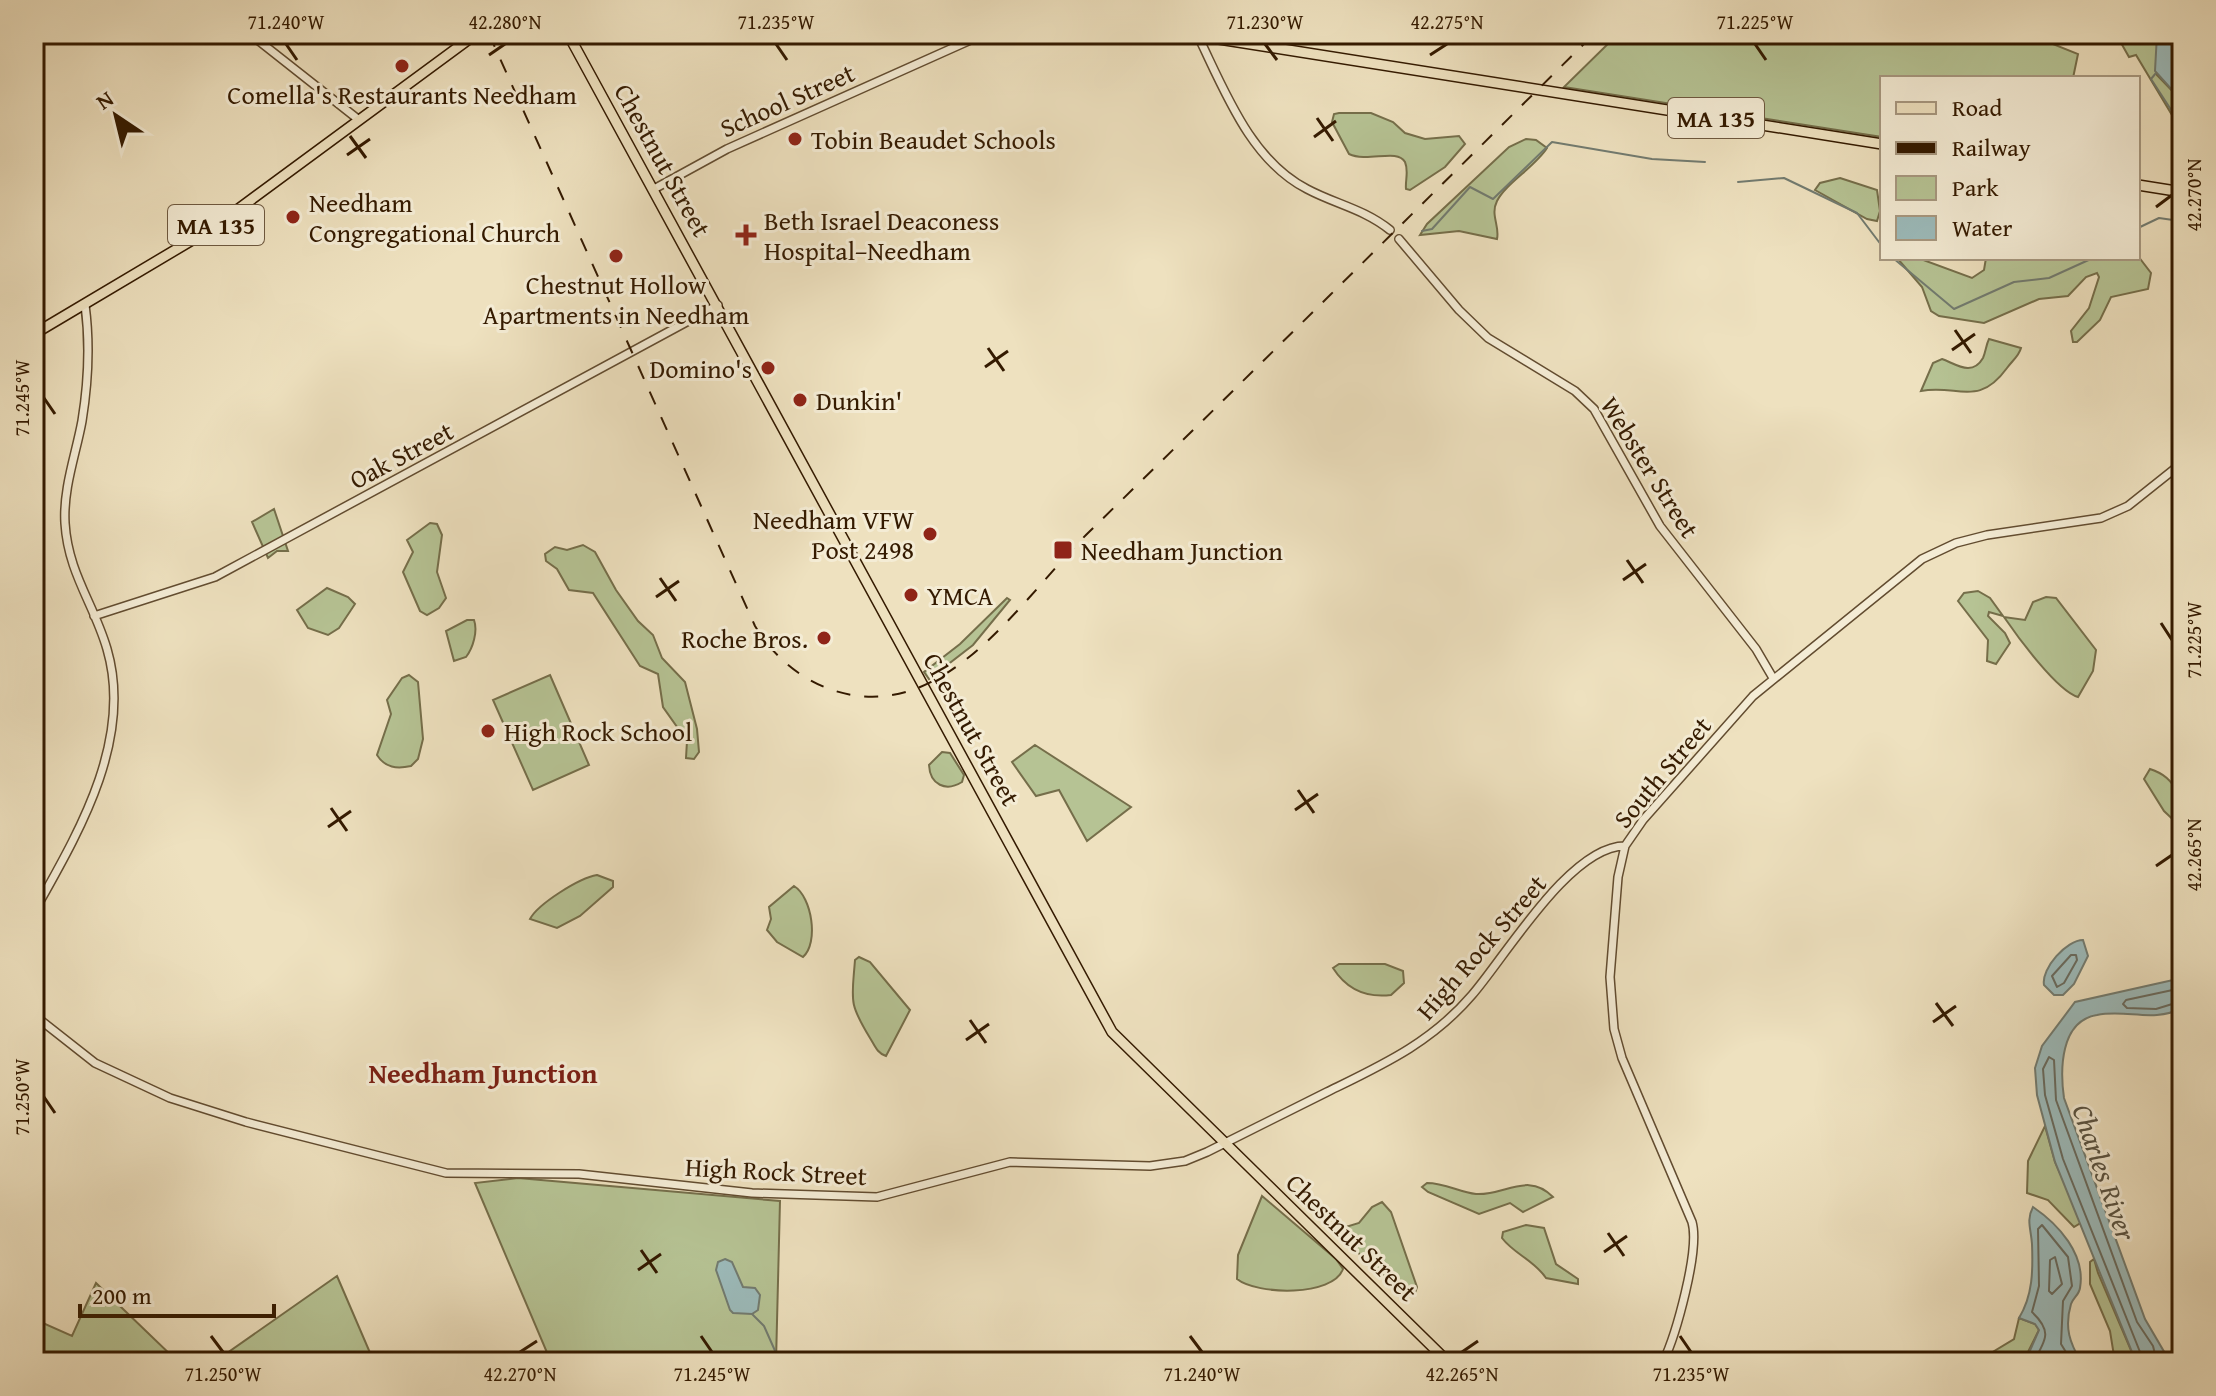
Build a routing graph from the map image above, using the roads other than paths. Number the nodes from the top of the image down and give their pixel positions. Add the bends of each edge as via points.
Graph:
1 (250, 34) edge
2 (476, 34) edge
3 (568, 34) edge
4 (984, 34) edge
5 (1187, 34) edge
6 (1198, 35) edge
7 (359, 120) junction
8 (1880, 144) edge
9 (2140, 185) edge
10 (654, 189) junction
11 (2182, 192) edge
12 (1390, 230) dead end
13 (1399, 239) dead end
14 (85, 305) junction
15 (718, 305) junction
16 (34, 334) edge
17 (2182, 463) edge
18 (94, 616) junction
19 (1773, 678) junction
20 (1625, 846) junction
21 (34, 912) edge
22 (34, 1015) edge
23 (1225, 1144) junction
24 (1448, 1362) edge
25 (1663, 1362) edge

1 - 7 street
2 - 7 main road, MA 135
3 - 10 main road, Chestnut Street
4 - 10 street, School Street via 725,150
5 - 6 main road, MA 135
6 - 8 main road, MA 135
6 - 12 street via 1244,126 1272,163 1306,189 1363,211
7 - 14 main road, MA 135 via 214,227
9 - 11 main road
10 - 15 main road, Chestnut Street
13 - 19 street, Webster Street via 1488,338 1575,391 1594,409 1660,526
14 - 16 main road, MA 135
14 - 18 street via 83,416 65,521 71,564
15 - 18 street, Oak Street via 215,577
15 - 23 main road, Chestnut Street via 1110,1027
17 - 19 street, South Street via 2128,506 2101,518 1987,535 1939,550
18 - 21 street via 110,663 106,764
19 - 20 street, South Street
20 - 23 street, High Rock Street via 1603,851 1569,877 1471,997 1425,1041
20 - 25 street, South Street via 1611,951 1614,1029 1692,1222 1695,1242
22 - 23 street, High Rock Street via 95,1063 157,1093 411,1166 480,1175 579,1174 796,1195 889,1195 1010,1162 1167,1165
23 - 24 main road, Chestnut Street

